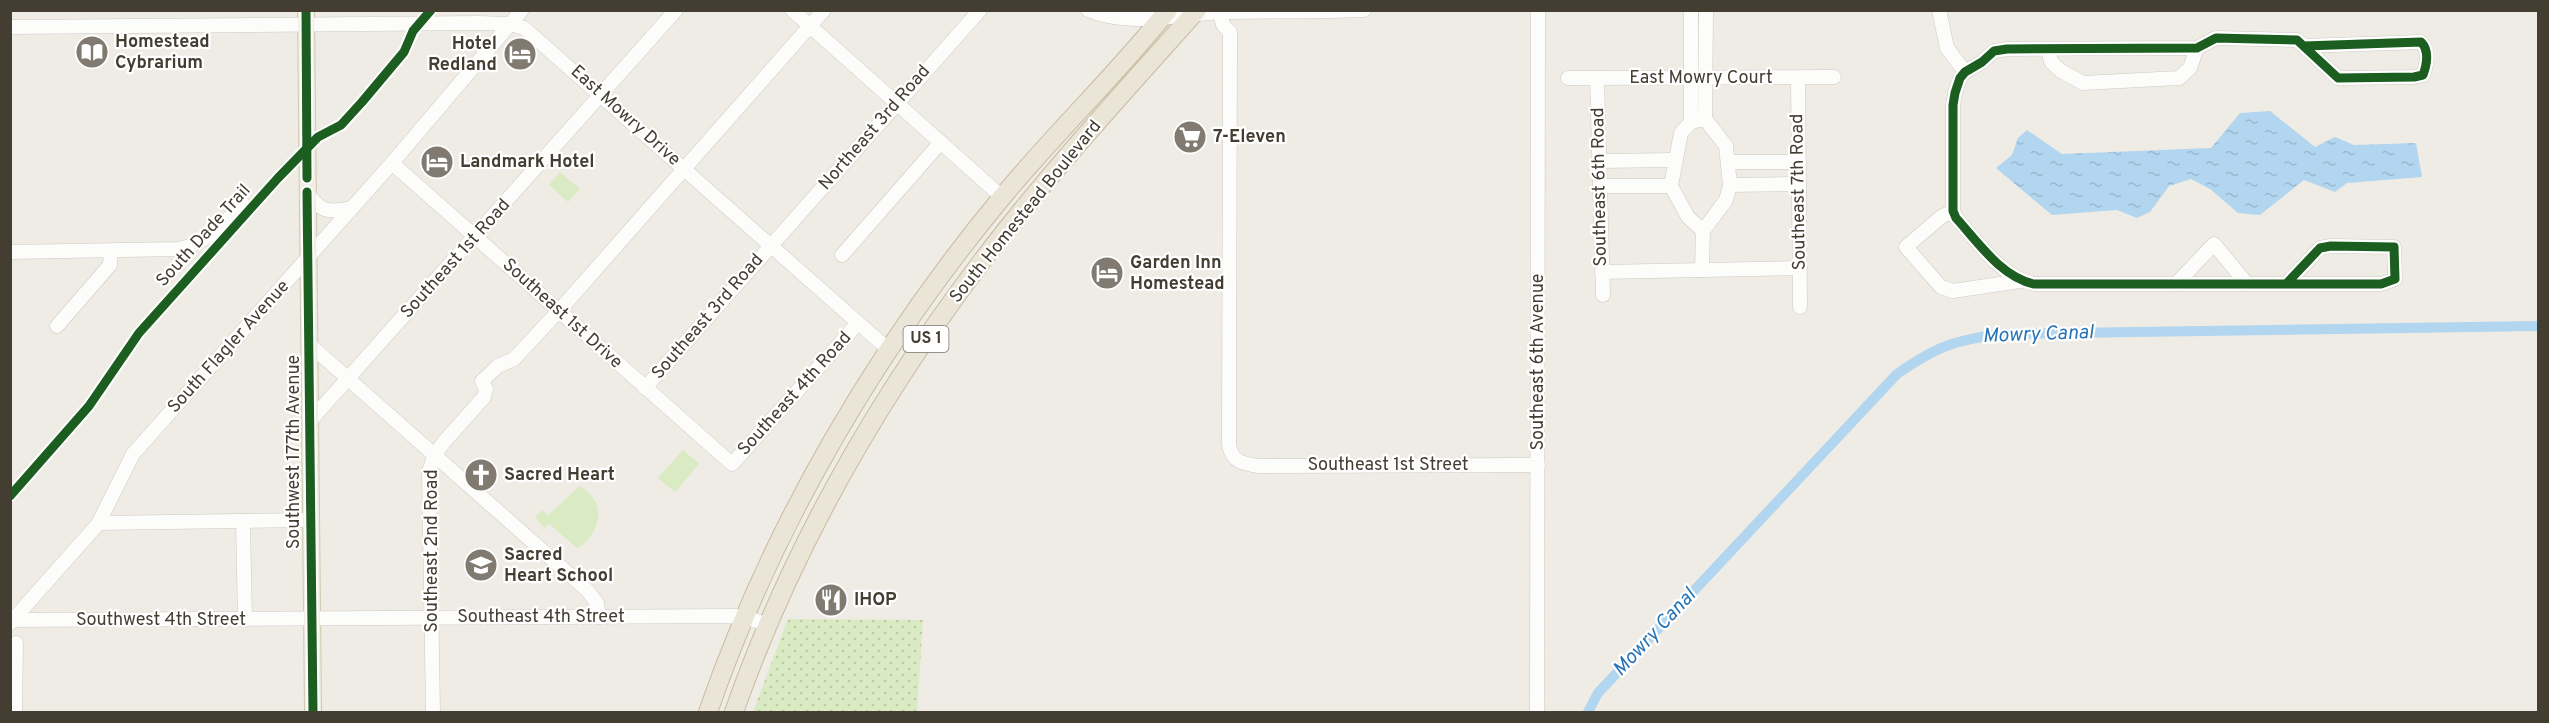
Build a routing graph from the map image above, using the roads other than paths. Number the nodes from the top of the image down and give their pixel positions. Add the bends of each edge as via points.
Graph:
1 (522, 10) edge
2 (676, 10) edge
3 (792, 10) edge
4 (824, 10) edge
5 (980, 10) edge
6 (1089, 10) edge
7 (1364, 10) edge
8 (1538, 10) edge
9 (1691, 10) edge
10 (1706, 10) edge
11 (1939, 10) edge
12 (1220, 12) junction
13 (1242, 12) junction
14 (1161, 13) edge
15 (1195, 13) edge
16 (397, 17) edge
17 (306, 18) edge
18 (510, 24) junction
19 (809, 26) junction
20 (10, 27) edge
21 (1230, 32) junction
22 (2304, 46) junction
23 (2197, 48) junction
24 (2048, 49) junction
25 (1965, 72) junction
26 (1834, 76) dead end
27 (1568, 78) dead end
28 (1597, 78) junction
29 (1699, 78) junction
30 (1798, 78) junction
31 (601, 94) junction
32 (897, 104) junction
33 (1698, 121) junction
34 (941, 142) junction
35 (1600, 160) junction
36 (1674, 160) junction
37 (1728, 162) junction
38 (1799, 162) junction
39 (392, 163) junction
40 (684, 170) junction
41 (1799, 184) junction
42 (1730, 185) junction
43 (1600, 186) junction
44 (1671, 186) junction
45 (307, 192) junction
46 (1002, 197) junction
47 (243, 204) dead end
48 (351, 208) junction
49 (1953, 211) junction
50 (1703, 231) junction
51 (476, 237) junction
52 (770, 246) junction
53 (961, 250) junction
54 (10, 252) edge
55 (111, 252) junction
56 (842, 255) dead end
57 (308, 257) junction
58 (1800, 268) junction
59 (1702, 270) junction
60 (1602, 272) junction
61 (2020, 281) junction
62 (2287, 283) junction
63 (2176, 284) junction
64 (2247, 284) junction
65 (1603, 295) dead end
66 (1800, 307) dead end
67 (559, 310) junction
68 (858, 323) junction
69 (57, 326) dead end
70 (310, 345) junction
71 (889, 350) junction
72 (914, 356) junction
73 (348, 380) junction
74 (645, 388) junction
75 (310, 421) junction
76 (435, 454) junction
77 (852, 458) junction
78 (732, 464) joint
79 (1538, 465) junction
80 (311, 520) junction
81 (243, 521) junction
82 (99, 523) junction
83 (599, 617) junction
84 (745, 617) junction
85 (432, 618) junction
86 (245, 620) junction
87 (312, 620) junction
88 (11, 621) edge
89 (769, 625) junction
90 (14, 650) edge
91 (15, 712) edge
92 (313, 712) edge
93 (433, 712) edge
94 (708, 712) edge
95 (734, 712) edge
96 (1537, 712) edge

1 - 18 street, South Flagler Avenue
2 - 31 street, Southeast 1st Road
3 - 19 street
4 - 19 street, Southeast 2nd Road
5 - 32 street, Northeast 3rd Road
6 - 14 street via 1124,20
7 - 13 street
8 - 79 street, Southeast 6th Avenue
9 - 29 street
10 - 29 street
11 - 25 street via 1947,48
12 - 13 street
12 - 15 street
12 - 21 street via 1223,25
13 - 21 street
14 - 15 street
14 - 46 highway, South Homestead Boulevard / US 1
15 - 72 highway, South Homestead Boulevard / US 1 via 1021,212
16 - 17 street, East Mowry Drive
16 - 18 street, East Mowry Drive
17 - 20 street, East Mowry Drive
17 - 45 main road, Southwest 177th Avenue
18 - 31 street, East Mowry Drive via 529,30
18 - 39 street, South Flagler Avenue
19 - 32 street
19 - 40 street, Southeast 2nd Road
21 - 79 street, Southeast 1st Street via 1232,455 1239,462 1259,466
22 - 22 street via 2421,42 2426,50 2426,66 2423,75 2414,77 2338,78
22 - 23 street via 2297,40 2216,38
23 - 24 street
23 - 24 street via 2190,68 2179,78 2084,83 2051,62
24 - 25 street via 1994,51
25 - 49 street via 1953,105
26 - 30 street, East Mowry Court
27 - 28 street, East Mowry Court
28 - 29 street, East Mowry Court
28 - 35 street, Southeast 6th Road
29 - 30 street, East Mowry Court
29 - 33 street
30 - 38 street, Southeast 7th Road
31 - 40 street, East Mowry Drive
31 - 51 street, Southeast 1st Road
32 - 34 street
32 - 52 street, Northeast 3rd Road
33 - 36 street via 1681,134
33 - 37 street via 1726,146
34 - 46 street
34 - 56 street
35 - 36 street
35 - 43 street, Southeast 6th Road
36 - 44 street
37 - 38 street
37 - 42 street
38 - 41 street, Southeast 7th Road
39 - 48 street, South Flagler Avenue
39 - 51 street, Southeast 1st Drive
40 - 52 street, East Mowry Drive
40 - 67 street, Southeast 2nd Road
41 - 42 street
41 - 58 street, Southeast 7th Road
42 - 50 street via 1726,200
43 - 44 street
43 - 60 street, Southeast 6th Road
44 - 50 street via 1688,217
45 - 48 street via 325,210
45 - 57 main road, Southwest 177th Avenue
46 - 53 highway, South Homestead Boulevard / US 1
47 - 55 street via 212,236 194,246
48 - 57 street, South Flagler Avenue
49 - 61 street via 2007,273
49 - 61 street via 1906,247 1941,287 1953,291
50 - 59 street
51 - 67 street, Southeast 1st Drive
51 - 73 street, Southeast 1st Road
52 - 68 street, East Mowry Drive
52 - 74 street, Southeast 3rd Road
53 - 71 highway, South Homestead Boulevard / US 1
53 - 72 highway via 959,274 913,340
54 - 55 street
55 - 69 street via 110,265
57 - 70 main road, Southwest 177th Avenue
57 - 82 street, South Flagler Avenue via 133,453
58 - 59 street
58 - 66 street, Southeast 7th Road
59 - 60 street
60 - 65 street, Southeast 6th Road
61 - 63 street
62 - 62 street via 2381,284 2395,279 2394,247 2320,248
62 - 64 street
63 - 64 street
63 - 64 street via 2214,244
67 - 74 street, Southeast 1st Drive
67 - 76 street, Southeast 2nd Road via 514,359 498,366 482,381 484,397
68 - 71 street, East Mowry Drive
68 - 78 street, Southeast 4th Road
70 - 73 street
70 - 75 main road, Southwest 177th Avenue
71 - 77 highway via 891,370 853,435
71 - 84 highway, South Homestead Boulevard / US 1 via 811,480
72 - 77 highway, South Homestead Boulevard / US 1
73 - 75 street, Southeast 1st Road
73 - 76 street
74 - 78 street, Southeast 1st Drive
75 - 80 main road, Southwest 177th Avenue
76 - 83 street via 587,590 597,603
76 - 85 street, Southeast 2nd Road via 429,471
77 - 89 highway, South Homestead Boulevard / US 1
79 - 96 street, Southeast 6th Avenue
80 - 81 street
80 - 87 main road, Southwest 177th Avenue
81 - 82 street
81 - 86 street
82 - 88 street, South Flagler Avenue
83 - 84 street, Southeast 4th Street
83 - 85 street, Southeast 4th Street
84 - 89 street, Southeast 4th Street
84 - 94 highway, South Homestead Boulevard / US 1
85 - 87 street, Southeast 4th Street
85 - 93 street, Southeast 2nd Road
86 - 87 street, Southwest 4th Street
86 - 88 street, Southwest 4th Street
87 - 92 main road, Southwest 177th Avenue
89 - 95 highway, South Homestead Boulevard / US 1
90 - 91 street

